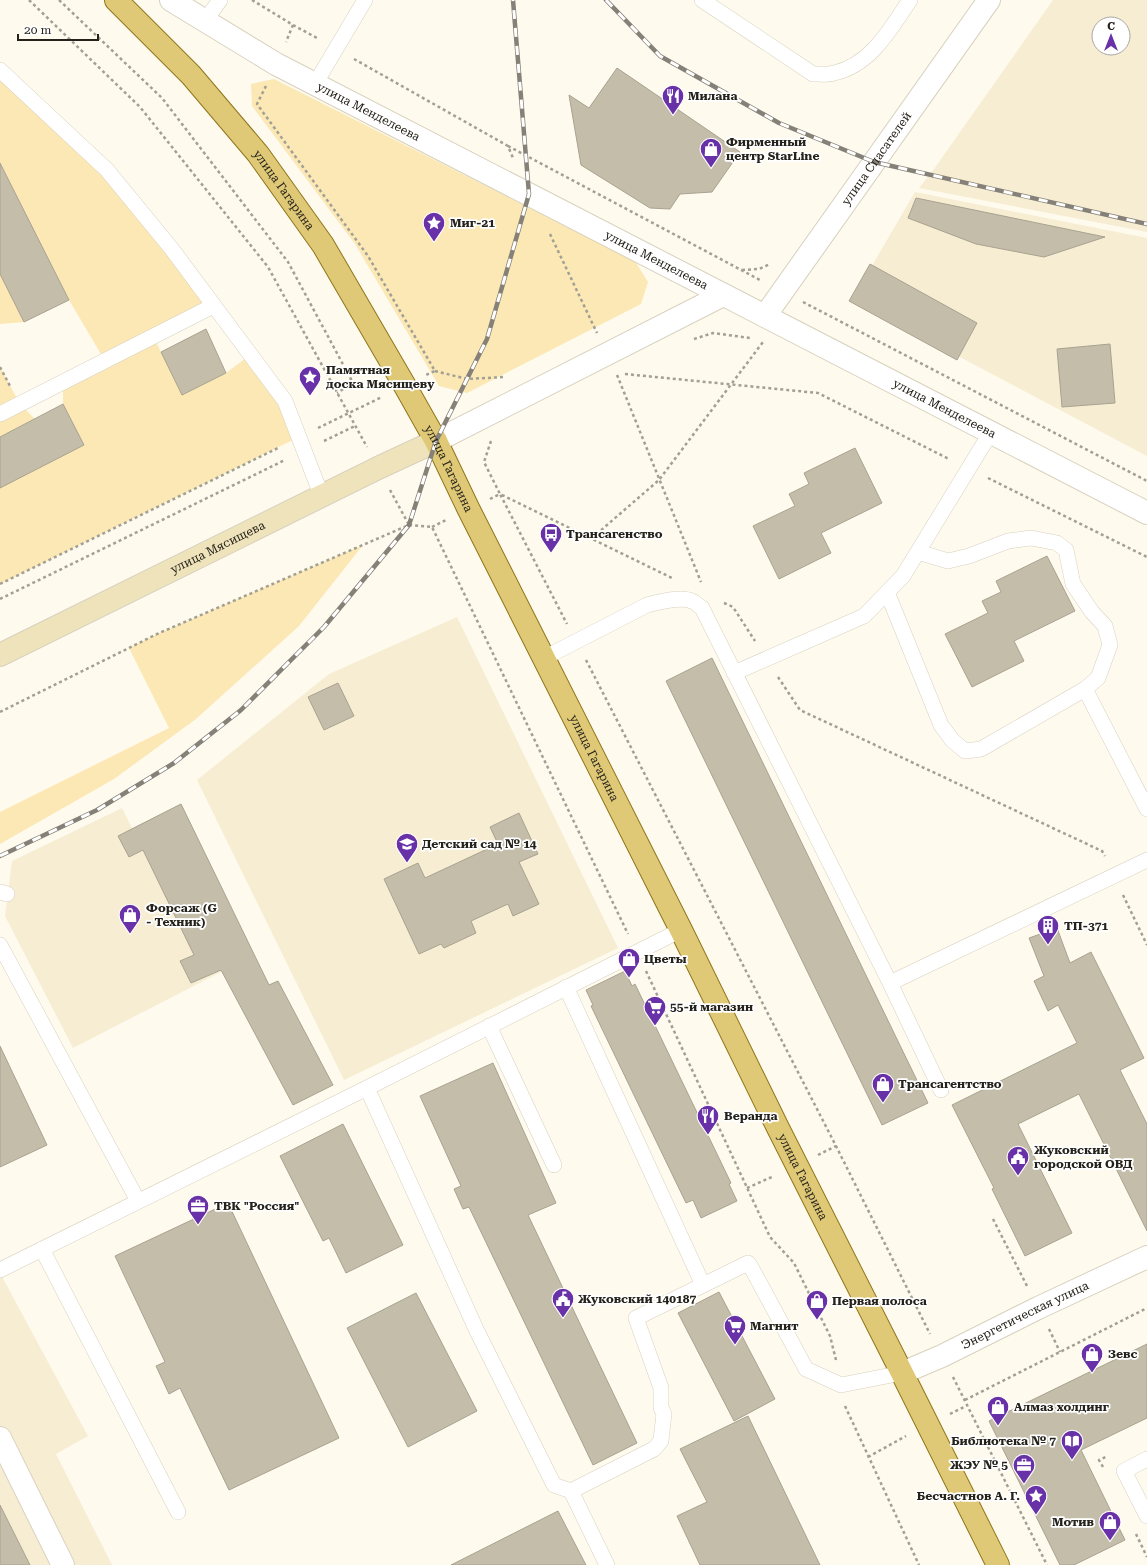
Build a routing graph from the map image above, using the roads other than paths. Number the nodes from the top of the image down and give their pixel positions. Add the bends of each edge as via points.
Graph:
1 (116, 0) edge
2 (171, 0) edge
3 (220, 0) edge
4 (364, 0) edge
5 (702, 0) edge
6 (910, 0) edge
7 (989, 0) edge
8 (205, 21) junction
9 (0, 70) edge
10 (314, 84) junction
11 (723, 295) junction
12 (213, 306) junction
13 (764, 316) junction
14 (0, 414) edge
15 (991, 432) junction
16 (436, 441) junction
17 (322, 497) junction
18 (1147, 513) edge
19 (918, 552) junction
20 (887, 592) junction
21 (0, 655) edge
22 (544, 658) junction
23 (734, 673) junction
24 (1085, 689) junction
25 (1147, 809) edge
26 (1147, 860) edge
27 (681, 930) junction
28 (0, 945) edge
29 (890, 983) junction
30 (566, 987) junction
31 (489, 1026) junction
32 (367, 1088) junction
33 (941, 1090) dead end
34 (554, 1165) dead end
35 (138, 1201) junction
36 (42, 1249) junction
37 (1147, 1257) edge
38 (0, 1270) edge
39 (703, 1285) junction
40 (902, 1373) junction
41 (0, 1438) edge
42 (1147, 1459) edge
43 (571, 1491) junction
44 (178, 1512) dead end
45 (1147, 1516) edge
46 (63, 1565) edge
47 (607, 1565) edge
48 (998, 1565) edge

1 - 16 main road, улица Гагарина via 191,76 262,161 323,245
2 - 8 street, улица Менделеева
3 - 8 lane
4 - 10 lane
5 - 6 lane via 812,74 834,73 850,68 878,47
7 - 13 street, улица Спасателей
8 - 10 street, улица Менделеева
9 - 12 lane via 107,170 171,248
10 - 11 street, улица Менделеева
11 - 13 street, улица Менделеева
11 - 16 street
12 - 14 lane
12 - 17 lane via 285,401
13 - 15 street, улица Менделеева
15 - 18 street, улица Менделеева
15 - 19 lane
16 - 17 main road, улица Мясищева
16 - 22 main road, улица Гагарина
17 - 21 main road, улица Мясищева
19 - 20 lane via 904,576
19 - 24 lane via 948,560 969,556 1008,541 1031,538 1057,543 1066,550 1073,584 1092,612 1106,626 1110,645 1098,678
20 - 23 lane via 864,616
20 - 24 lane via 941,725 964,751 981,749
22 - 23 lane via 647,605 659,601 691,600 702,608
22 - 27 main road, улица Гагарина
23 - 29 lane
24 - 25 lane
26 - 29 lane
27 - 30 lane
27 - 40 main road, улица Гагарина
28 - 35 lane
29 - 33 lane
30 - 31 lane
30 - 39 lane
31 - 32 lane
31 - 34 lane
32 - 35 lane
32 - 43 lane via 476,1329 554,1485
35 - 36 lane
36 - 38 lane
36 - 44 lane
37 - 40 street, Энергетическая улица
39 - 40 lane via 748,1264 806,1369 841,1385
39 - 43 lane via 636,1318 661,1388 661,1408 664,1414 660,1441 654,1449
40 - 48 main road, улица Гагарина
41 - 46 street
42 - 45 lane via 1124,1471
43 - 47 lane

